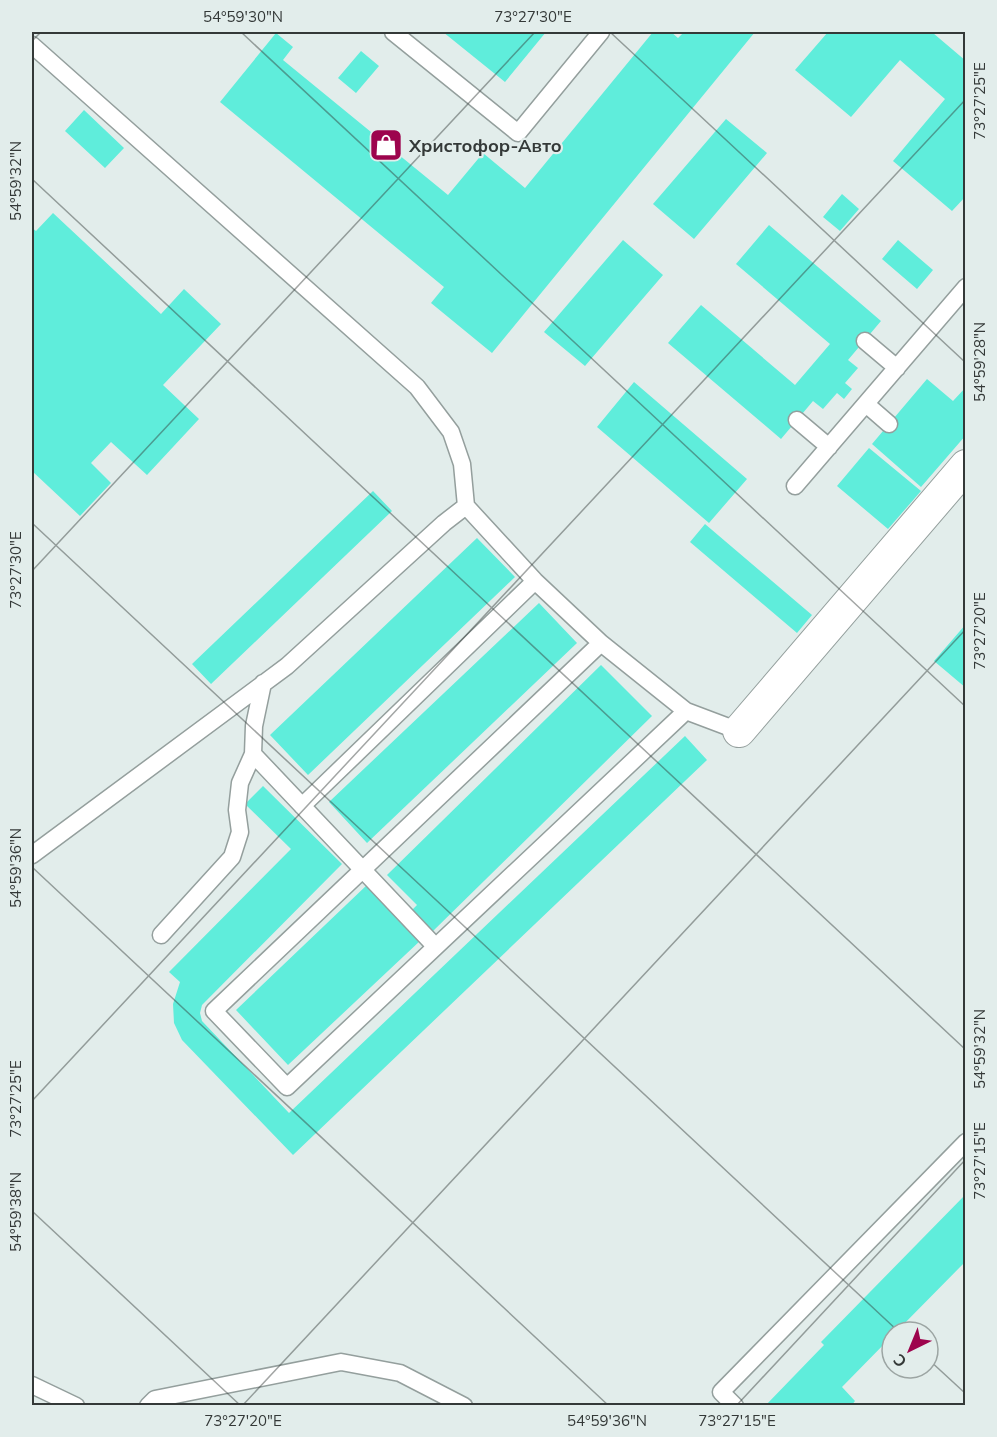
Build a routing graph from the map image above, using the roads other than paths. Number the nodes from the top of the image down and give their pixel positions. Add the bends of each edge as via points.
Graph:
1 (393, 32) edge
2 (601, 32) edge
3 (32, 45) edge
4 (966, 287) edge
5 (865, 341) dead end
6 (897, 368) junction
7 (866, 404) junction
8 (797, 420) dead end
9 (889, 424) dead end
10 (829, 447) junction
11 (953, 470) edge
12 (795, 486) dead end
13 (466, 506) junction
14 (535, 581) junction
15 (601, 643) junction
16 (263, 683) junction
17 (686, 711) junction
18 (739, 731) joint
19 (253, 754) junction
20 (302, 806) junction
21 (32, 855) edge
22 (362, 869) junction
23 (161, 935) dead end
24 (435, 945) junction
25 (966, 1142) edge
26 (32, 1385) edge
27 (56, 1402) edge
28 (76, 1406) edge
29 (148, 1406) edge
30 (464, 1406) edge
31 (735, 1406) edge

1 - 2 lane via 518,133
3 - 13 lane via 417,387 451,432 462,464
4 - 6 lane
5 - 6 lane
6 - 7 lane
7 - 9 lane
7 - 10 lane
8 - 10 lane
10 - 12 lane
11 - 18 street
13 - 14 lane
13 - 16 lane
14 - 15 lane
14 - 20 lane
15 - 17 lane
15 - 22 lane
16 - 19 lane
16 - 21 lane
17 - 18 lane
17 - 24 lane
19 - 20 lane
19 - 23 lane via 240,783 240,832 232,857
20 - 22 lane
22 - 24 lane
22 - 24 lane via 214,1011 222,1020 287,1087
25 - 31 lane via 721,1392
26 - 27 lane
27 - 28 lane
29 - 30 lane via 155,1399 341,1362 400,1373

